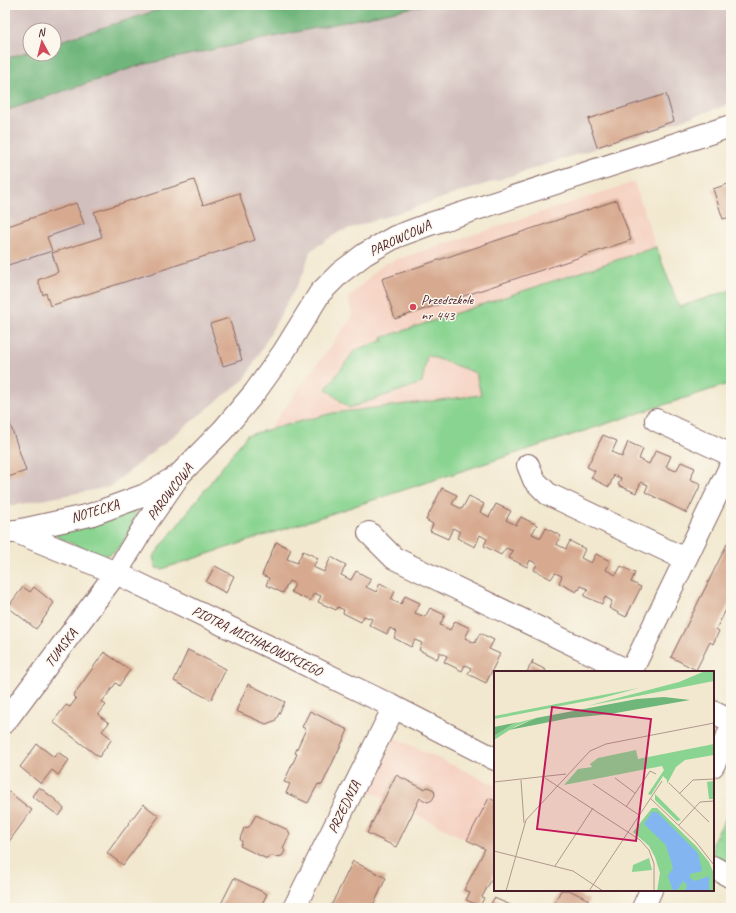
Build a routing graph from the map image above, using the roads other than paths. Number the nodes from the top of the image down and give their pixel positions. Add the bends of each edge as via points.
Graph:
1 (731, 126) edge
2 (656, 420) dead end
3 (731, 455) edge
4 (528, 465) dead end
5 (731, 465) edge
6 (180, 474) junction
7 (10, 532) edge
8 (369, 533) dead end
9 (685, 559) junction
10 (116, 573) junction
11 (628, 671) edge
12 (630, 671) edge
13 (394, 707) junction
14 (714, 712) edge
15 (731, 721) edge
16 (5, 722) edge
17 (731, 729) edge
18 (494, 758) edge
19 (714, 764) edge
20 (714, 868) edge
21 (731, 877) edge
22 (652, 891) edge
23 (294, 908) edge
24 (643, 908) edge

1 - 6 street, PAROWCOWA via 430,224 395,237 365,254 340,273 320,293 256,392
2 - 3 street
4 - 9 street via 534,480 548,494
5 - 9 street
6 - 7 street, NOTECKA via 145,495 90,515
6 - 10 street, PAROWCOWA
7 - 10 street, PIOTRA MICHAŁOWSKIEGO
8 - 11 street via 394,558
9 - 12 street
10 - 13 street, PIOTRA MICHAŁOWSKIEGO
10 - 16 street, TUMSKA
13 - 18 street, PIOTRA MICHAŁOWSKIEGO
13 - 23 street, PRZEDNIA
14 - 15 street
17 - 19 street
20 - 21 street
22 - 24 street

